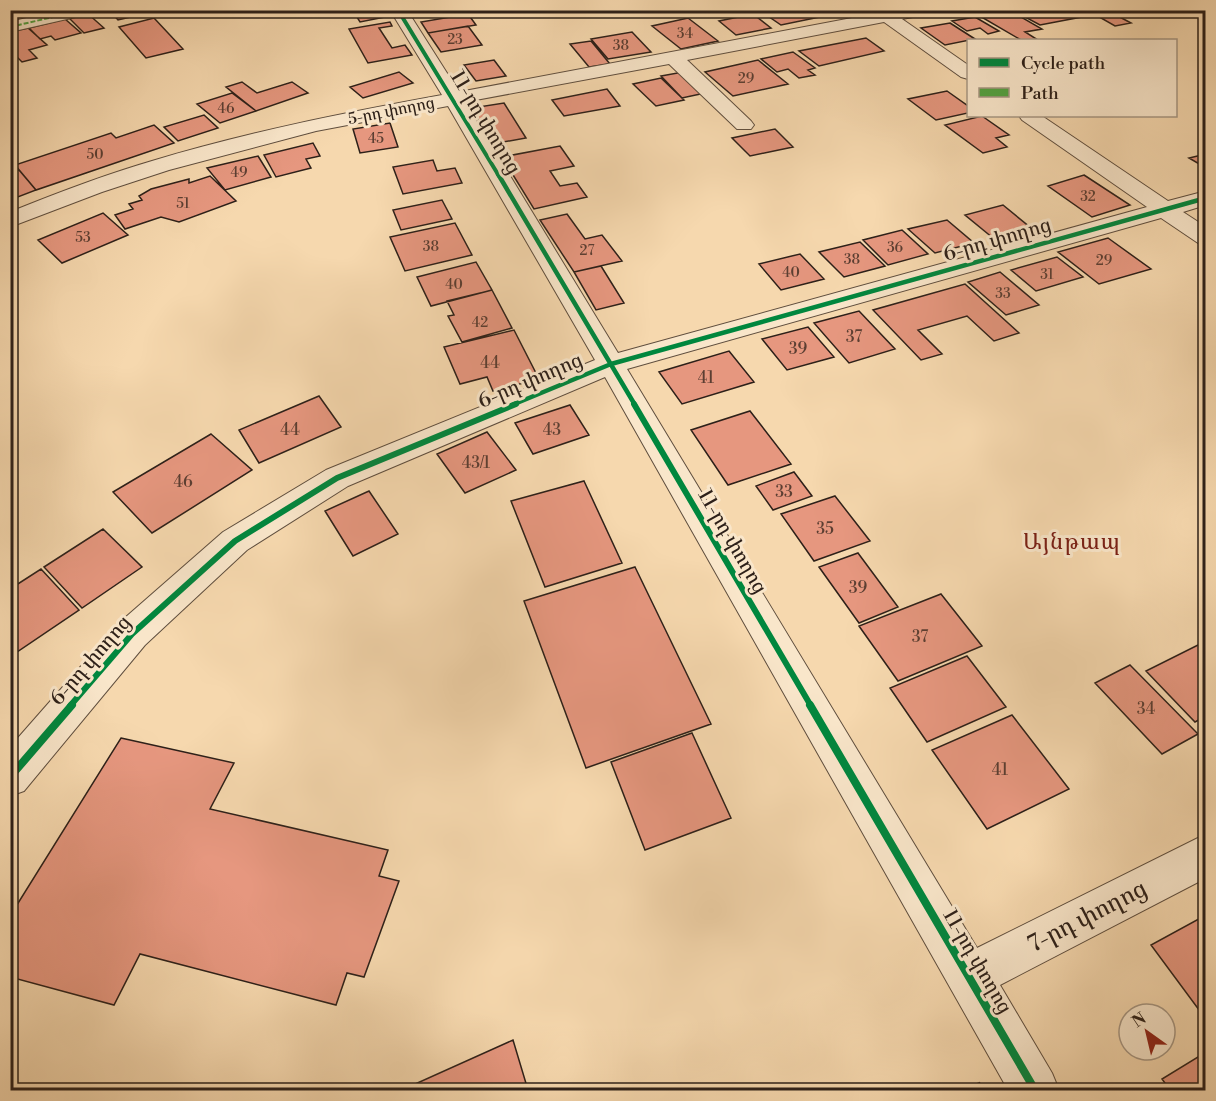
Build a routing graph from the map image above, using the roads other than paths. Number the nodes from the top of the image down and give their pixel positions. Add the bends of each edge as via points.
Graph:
1 (83, 10) edge
2 (398, 10) edge
3 (923, 10) edge
4 (883, 14) edge
5 (10, 27) edge
6 (673, 57) junction
7 (967, 72) edge
8 (453, 98) junction
9 (1030, 117) edge
10 (744, 125) dead end
11 (1206, 198) edge
12 (1163, 210) junction
13 (10, 220) edge
14 (1206, 238) edge
15 (611, 364) junction
16 (10, 777) edge
17 (1206, 855) edge
18 (968, 977) junction
19 (1035, 1090) edge

1 - 5 street
2 - 8 street, 11-րդ փողոց
3 - 4 street, 5-րդ փողոց
4 - 6 street, 5-րդ փողոց
4 - 7 street
6 - 8 street, 5-րդ փողոց
6 - 10 street
8 - 13 street, 5-րդ փողոց via 315,125 161,165
8 - 15 street, 11-րդ փողոց
9 - 12 street
11 - 12 street, 6-րդ փողոց
12 - 14 street
12 - 15 street, 6-րդ փողոց
15 - 16 street, 6-րդ փողոց via 337,478 235,541 132,634
15 - 18 street, 11-րդ փողոց
17 - 18 street, 7-րդ փողոց
18 - 19 street, 11-րդ փողոց

